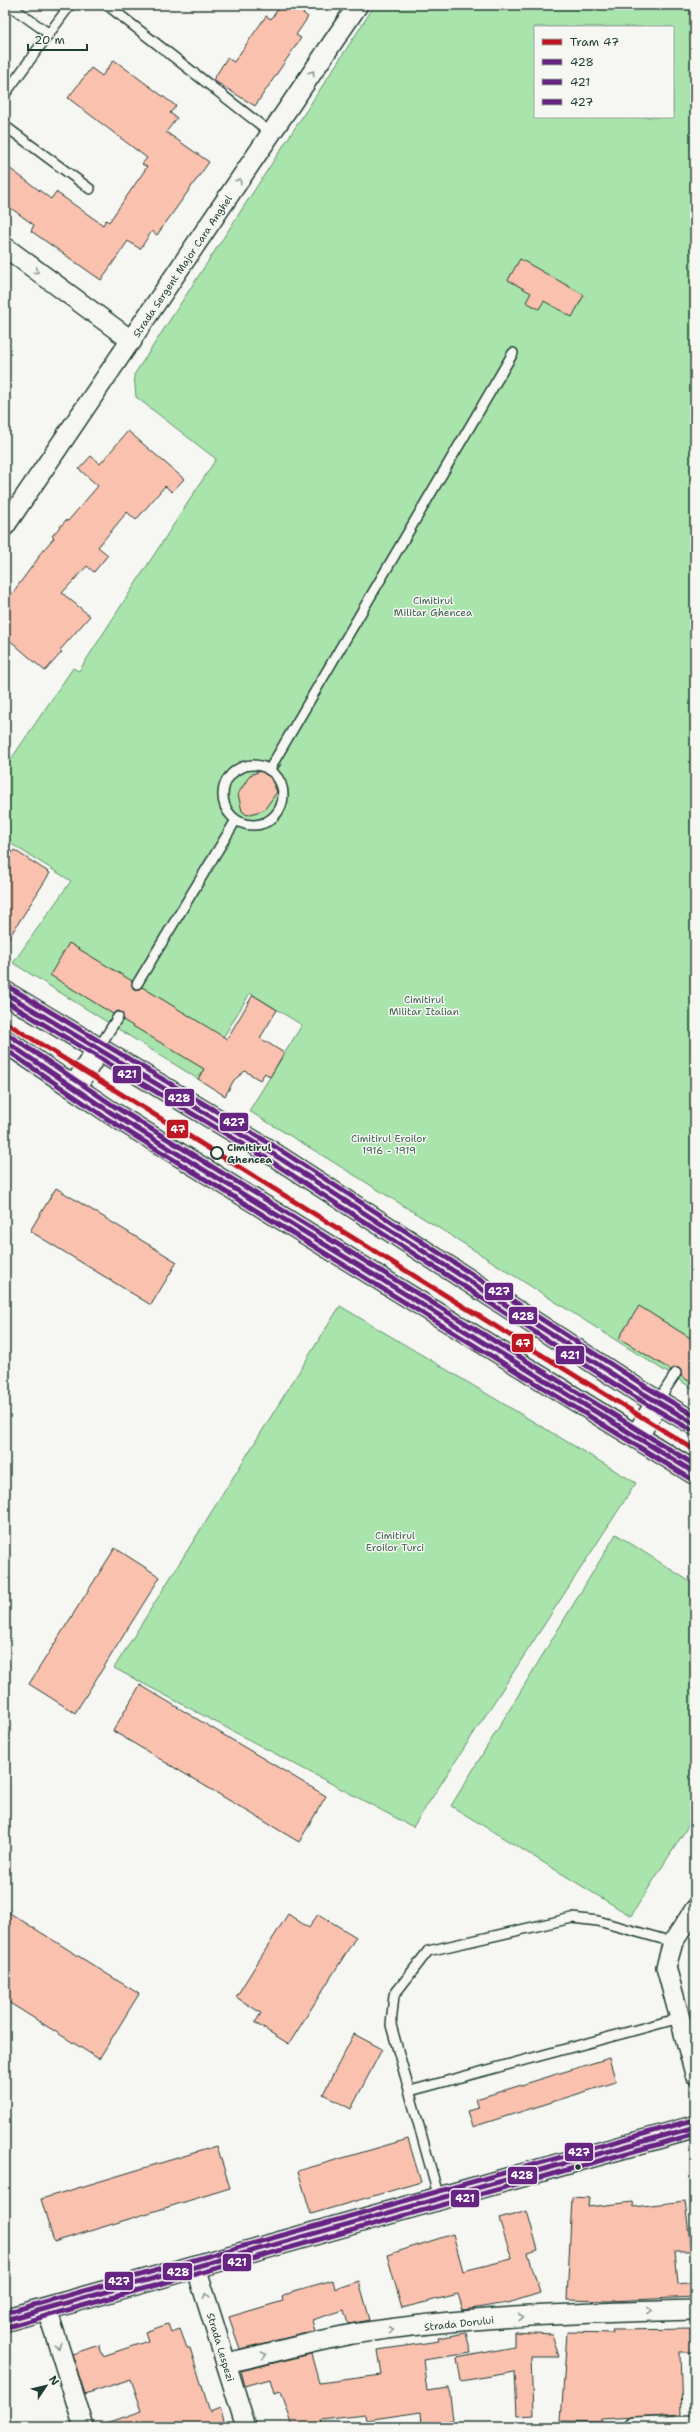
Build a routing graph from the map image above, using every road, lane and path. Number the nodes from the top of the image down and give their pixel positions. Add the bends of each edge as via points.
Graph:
1 (9, 5) edge
2 (70, 5) edge
3 (107, 5) edge
4 (358, 5) edge
5 (48, 33) junction
6 (5, 94) edge
7 (5, 126) edge
8 (271, 133) junction
9 (90, 188) dead end
10 (5, 247) edge
11 (132, 341) junction
12 (513, 353) dead end
13 (5, 526) edge
14 (269, 770) junction
15 (236, 820) junction
16 (137, 984) dead end
17 (5, 993) edge
18 (118, 1017) dead end
19 (6, 1044) edge
20 (98, 1049) junction
21 (75, 1087) junction
22 (676, 1373) dead end
23 (658, 1401) junction
24 (695, 1424) edge
25 (637, 1436) junction
26 (695, 1472) edge
27 (695, 1909) edge
28 (673, 1942) junction
29 (680, 2018) junction
30 (695, 2074) edge
31 (410, 2091) junction
32 (695, 2127) edge
33 (439, 2198) junction
34 (196, 2267) junction
35 (47, 2309) junction
36 (695, 2310) edge
37 (5, 2320) edge
38 (226, 2363) junction
39 (695, 2425) edge
40 (84, 2427) edge
41 (246, 2427) edge
42 (632, 2427) edge

1 - 5 lane
2 - 5 lane
3 - 8 lane
8 -> 4 street, Strada Sergent Major Cara Anghel
5 - 6 lane
7 - 9 lane
11 -> 8 street, Strada Sergent Major Cara Anghel
10 -> 11 street
11 - 13 street, Strada Sergent Major Cara Anghel
12 - 14 lane
14 - 15 lane via 249,765 239,768 225,783 223,793 229,813
14 - 15 lane via 282,786 281,807 267,822 257,825
15 - 16 lane
17 - 20 main road
18 - 20 lane
19 - 21 main road
20 - 21 main road
20 - 23 main road via 270,1152 486,1293
21 - 25 main road via 110,1112
22 - 23 lane
23 - 24 main road
23 - 25 main road
25 - 26 main road
27 - 28 street
28 - 29 street via 666,1967
28 - 31 lane via 598,1921 572,1918 428,1951 394,1995 391,2025
29 - 30 street
29 - 31 lane
31 - 33 lane
32 - 33 main road
33 - 34 main road
34 - 35 main road
38 -> 34 street, Strada Lespezi
35 - 37 main road
35 -> 40 street
38 -> 36 street, Strada Dorului via 353,2334 467,2321 584,2313
38 - 41 street, Strada Lespezi
39 - 42 street

